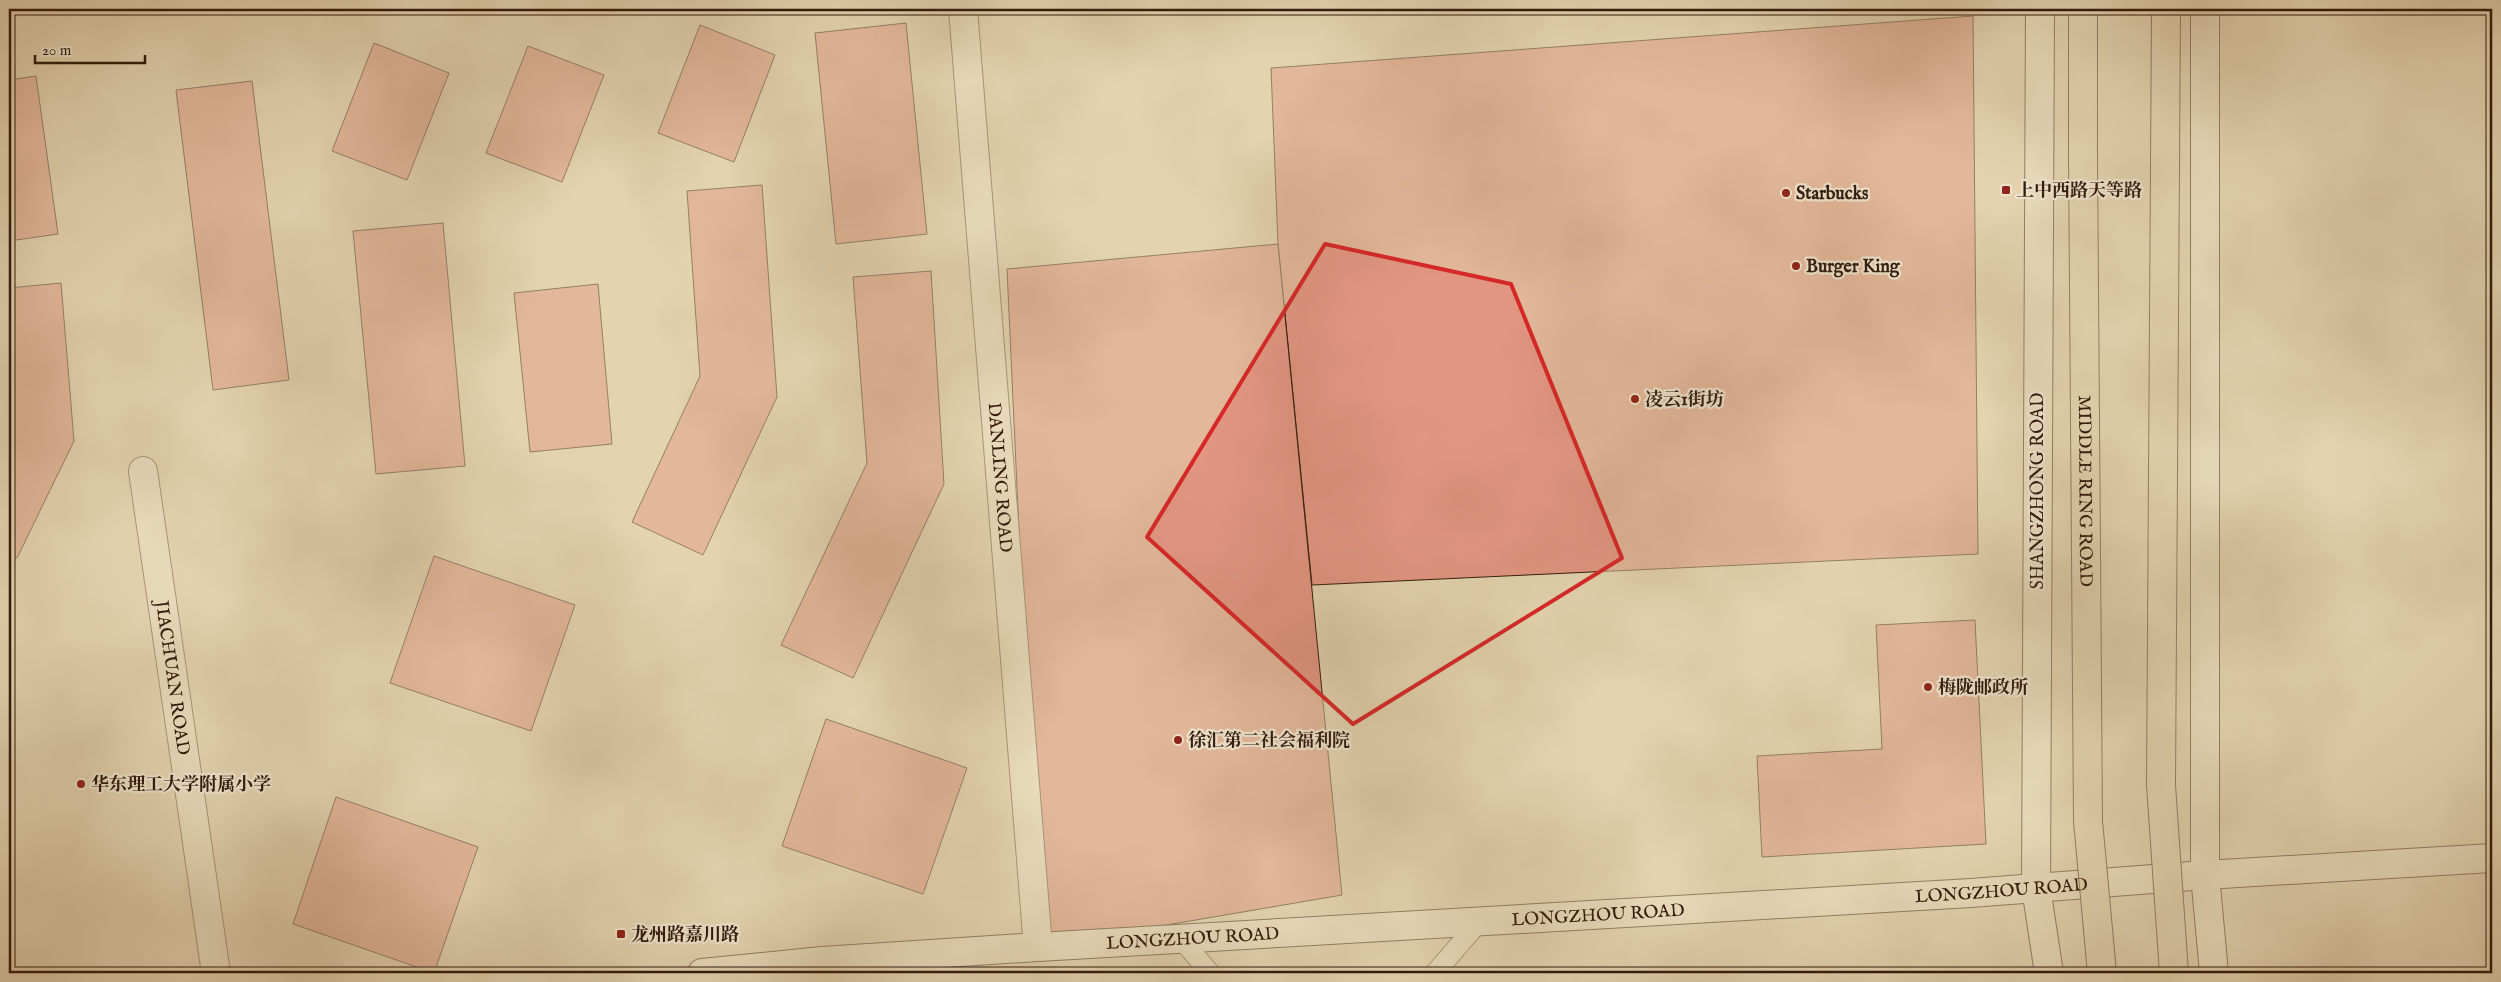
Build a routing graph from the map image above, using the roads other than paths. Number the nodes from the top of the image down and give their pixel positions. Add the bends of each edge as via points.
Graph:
1 (963, 9) edge
2 (2040, 9) edge
3 (2084, 9) edge
4 (2166, 9) edge
5 (2205, 9) edge
6 (143, 471) dead end
7 (2492, 858) edge
8 (2205, 875) junction
9 (2036, 888) junction
10 (1480, 922) junction
11 (1181, 939) junction
12 (1038, 947) junction
13 (216, 973) edge
14 (702, 973) edge
15 (1210, 973) edge
16 (1435, 973) edge
17 (2049, 973) edge
18 (2102, 973) edge
19 (2174, 973) edge
20 (2214, 973) edge

1 - 12 street, DANLING ROAD
2 - 9 street, SHANGZHONG ROAD
3 - 18 highway, MIDDLE RING ROAD, bridge via 2088,820
4 - 19 highway, bridge via 2161,785
5 - 8 street
6 - 13 street, JIACHUAN ROAD
7 - 8 street, LONGZHOU ROAD
8 - 9 street, LONGZHOU ROAD
8 - 20 street
9 - 10 street, LONGZHOU ROAD
9 - 17 street, SHANGZHONG ROAD
10 - 11 street, LONGZHOU ROAD
10 - 16 lane
11 - 12 street, LONGZHOU ROAD
11 - 15 lane
12 - 14 street, LONGZHOU ROAD via 822,961

